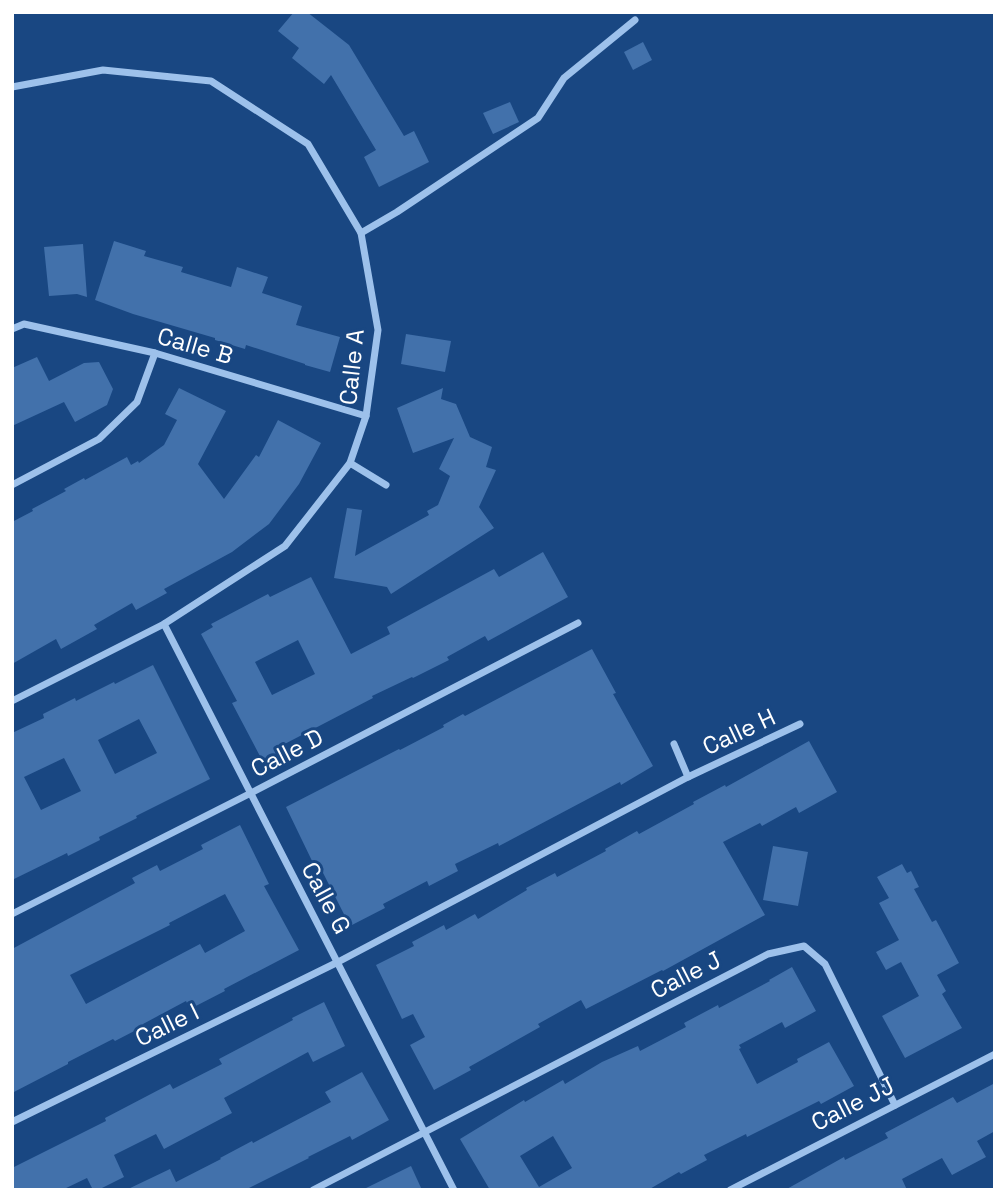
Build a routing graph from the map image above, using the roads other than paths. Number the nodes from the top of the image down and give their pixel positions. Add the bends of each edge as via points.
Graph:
1 (635, 20) dead end
2 (12, 87) edge
3 (361, 233) junction
4 (12, 328) edge
5 (155, 353) junction
6 (366, 416) junction
7 (350, 463) junction
8 (12, 485) edge
9 (386, 485) dead end
10 (578, 623) dead end
11 (164, 624) junction
12 (12, 701) edge
13 (800, 724) dead end
14 (674, 744) dead end
15 (688, 777) junction
16 (249, 794) junction
17 (12, 914) edge
18 (338, 962) junction
19 (995, 1054) edge
20 (895, 1105) junction
21 (12, 1122) edge
22 (425, 1133) junction
23 (313, 1190) edge
24 (454, 1190) edge
25 (730, 1190) edge

1 - 3 street via 564,78 538,118
2 - 3 street, Calle A via 103,70 211,81 308,144
3 - 6 street, Calle A via 378,330
4 - 5 street, Calle B via 24,324
5 - 6 street, Calle B
5 - 8 street via 137,401 99,439
6 - 7 street, Calle A
7 - 9 street
7 - 11 street, Calle A via 285,547
10 - 16 street, Calle D
11 - 12 street, Calle A
11 - 16 street, Calle G
13 - 15 street, Calle H
14 - 15 street, Calle H
15 - 18 street, Calle I
16 - 17 street, Calle D
16 - 18 street, Calle G
18 - 21 street, Calle I
18 - 22 street, Calle G
19 - 20 street, Calle JJ
20 - 22 street, Calle J via 824,964 804,946 768,954
20 - 25 street, Calle JJ
22 - 23 street
22 - 24 street, Calle G

